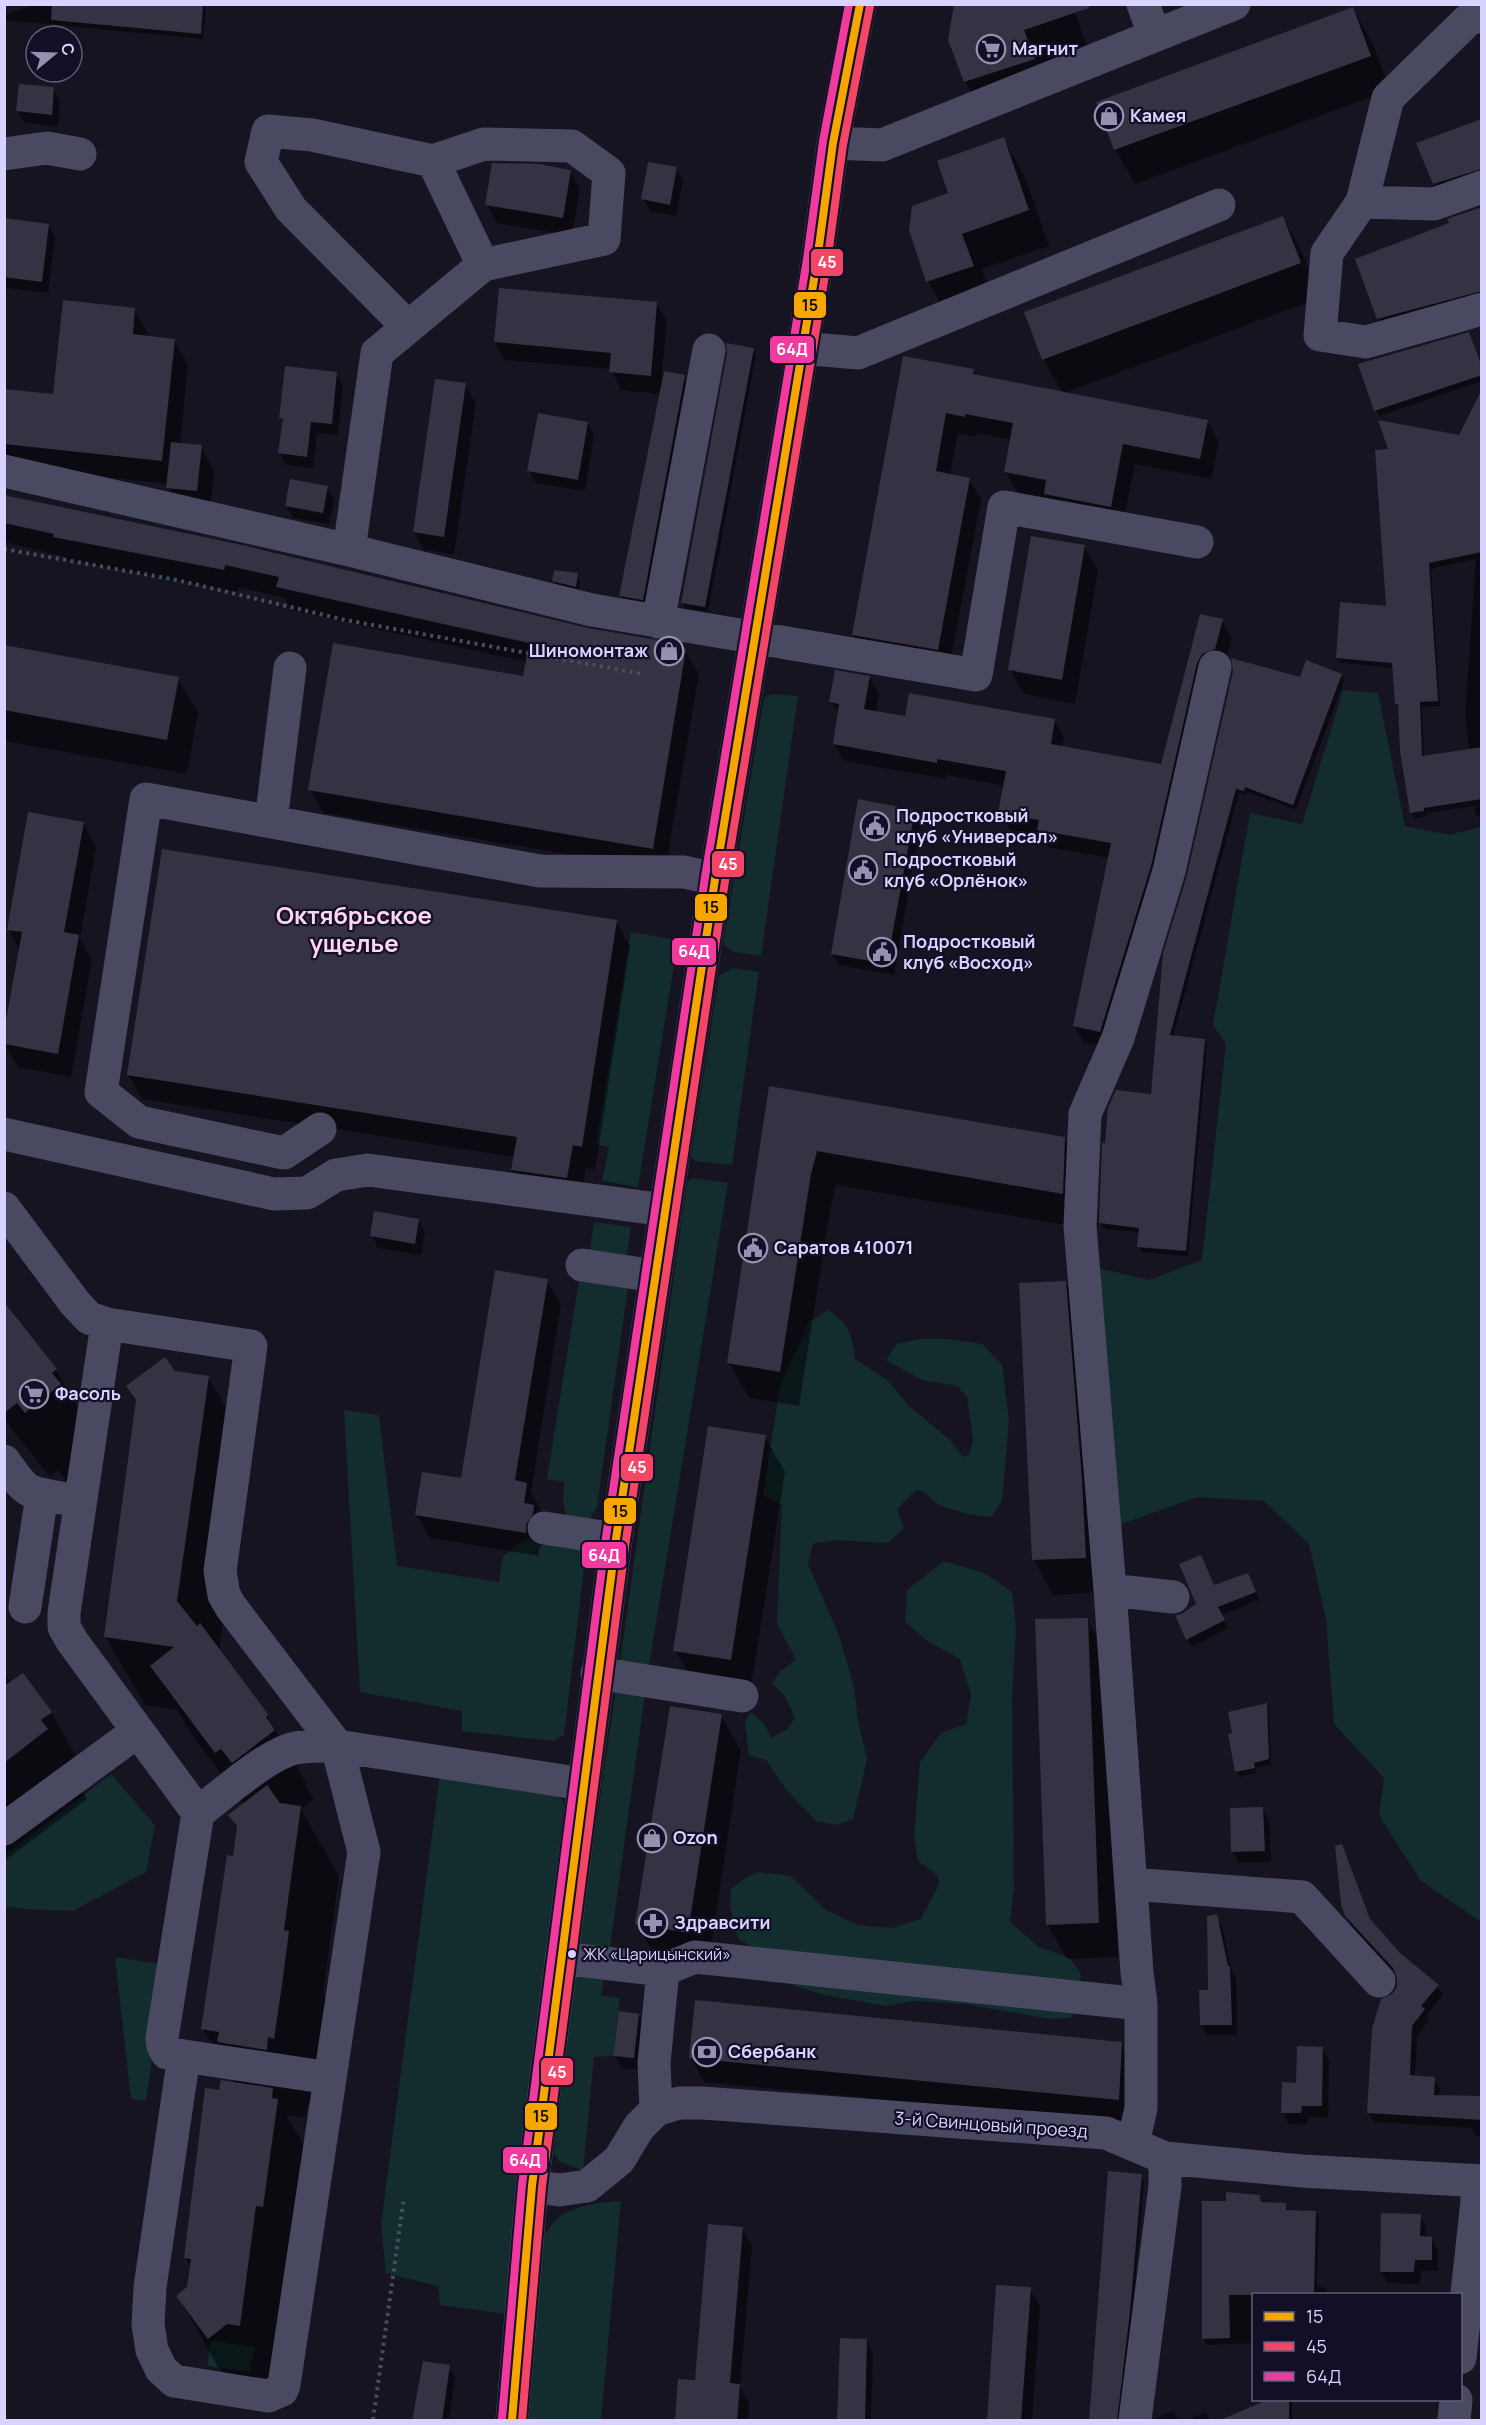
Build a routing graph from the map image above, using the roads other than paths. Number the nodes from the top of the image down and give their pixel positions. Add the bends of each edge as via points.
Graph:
1 (860, 4) edge
2 (1143, 4) edge
3 (1234, 4) edge
4 (1476, 17) edge
5 (1155, 35) junction
6 (833, 143) junction
7 (4, 154) edge
8 (80, 154) dead end
9 (433, 160) junction
10 (1482, 187) edge
11 (1362, 202) junction
12 (1219, 206) dead end
13 (483, 265) junction
14 (1482, 309) edge
15 (408, 327) junction
16 (801, 348) junction
17 (710, 350) dead end
18 (4, 471) edge
19 (1197, 542) dead end
20 (349, 550) junction
21 (658, 622) junction
22 (753, 638) junction
23 (1215, 667) dead end
24 (290, 668) dead end
25 (271, 821) junction
26 (715, 879) junction
27 (320, 1129) dead end
28 (4, 1134) edge
29 (4, 1208) edge
30 (664, 1210) junction
31 (582, 1265) dead end
32 (654, 1276) junction
33 (107, 1324) junction
34 (4, 1461) edge
35 (42, 1495) junction
36 (81, 1501) junction
37 (544, 1528) dead end
38 (616, 1539) junction
39 (1110, 1590) junction
40 (1173, 1597) dead end
41 (64, 1613) junction
42 (15, 1615) edge
43 (597, 1673) junction
44 (741, 1696) dead end
45 (138, 1731) junction
46 (337, 1746) junction
47 (583, 1784) junction
48 (198, 1813) junction
49 (4, 1830) edge
50 (1131, 1884) junction
51 (561, 1958) junction
52 (663, 1970) junction
53 (1379, 1981) dead end
54 (1141, 2004) junction
55 (184, 2056) junction
56 (330, 2078) junction
57 (656, 2110) junction
58 (1133, 2144) junction
59 (1165, 2158) junction
60 (1480, 2182) edge
61 (532, 2186) junction
62 (1462, 2348) edge
63 (1456, 2401) edge
64 (512, 2421) edge
65 (1135, 2421) edge
66 (1454, 2421) edge

1 - 6 street
2 - 5 street
3 - 5 street
4 - 11 street via 1388,98
5 - 6 street via 882,145
6 - 16 street
7 - 8 street via 46,148
9 - 13 street
9 - 13 street via 484,144 572,146 609,173 604,239
9 - 15 street via 312,135 268,131 261,162 291,209
10 - 11 street via 1434,204
11 - 14 street via 1327,253 1320,335 1366,342
12 - 16 street via 858,353
13 - 15 street
15 - 20 street via 377,354
16 - 22 street
17 - 21 street
18 - 20 street
19 - 22 street via 1004,507 976,675
20 - 21 street
21 - 22 street
22 - 26 street
23 - 39 street via 1169,871 1118,1038 1085,1114 1080,1226
24 - 25 street
25 - 26 street via 540,871 684,872
25 - 27 street via 146,799 101,1092 139,1122 284,1153
26 - 30 street
28 - 30 street via 274,1194 307,1193 336,1175 368,1170
29 - 33 street via 75,1303 89,1318
30 - 32 street
31 - 32 street
32 - 38 street
33 - 36 street
33 - 46 street via 252,1340 220,1583 231,1606
34 - 35 street via 26,1490
35 - 36 street
35 - 42 street
36 - 41 street
37 - 38 street
38 - 43 street
39 - 40 street
39 - 50 street
41 - 42 street
41 - 45 street via 64,1627 72,1641
43 - 44 street
43 - 47 street
45 - 48 street
45 - 49 street
46 - 47 street
46 - 48 street via 293,1748 272,1758
46 - 56 street via 364,1852
47 - 51 street
48 - 55 street via 162,2038 167,2053
50 - 53 street via 1302,1897
50 - 54 street
51 - 52 street
51 - 61 street
52 - 54 street via 695,1957
52 - 57 street via 654,2062
54 - 58 street via 1141,2108
55 - 56 street
55 - 56 street via 150,2287 148,2325 152,2350 161,2369 174,2381 268,2396 284,2385
57 - 58 street, 3-й Свинцовый проезд via 679,2103 703,2103 1106,2133
57 - 61 street via 639,2127 619,2160 587,2186 559,2190
58 - 59 street, 3-й Свинцовый проезд
59 - 60 street, 3-й Свинцовый проезд
59 - 65 street via 1165,2186
60 - 62 street
61 - 64 street
63 - 66 street

